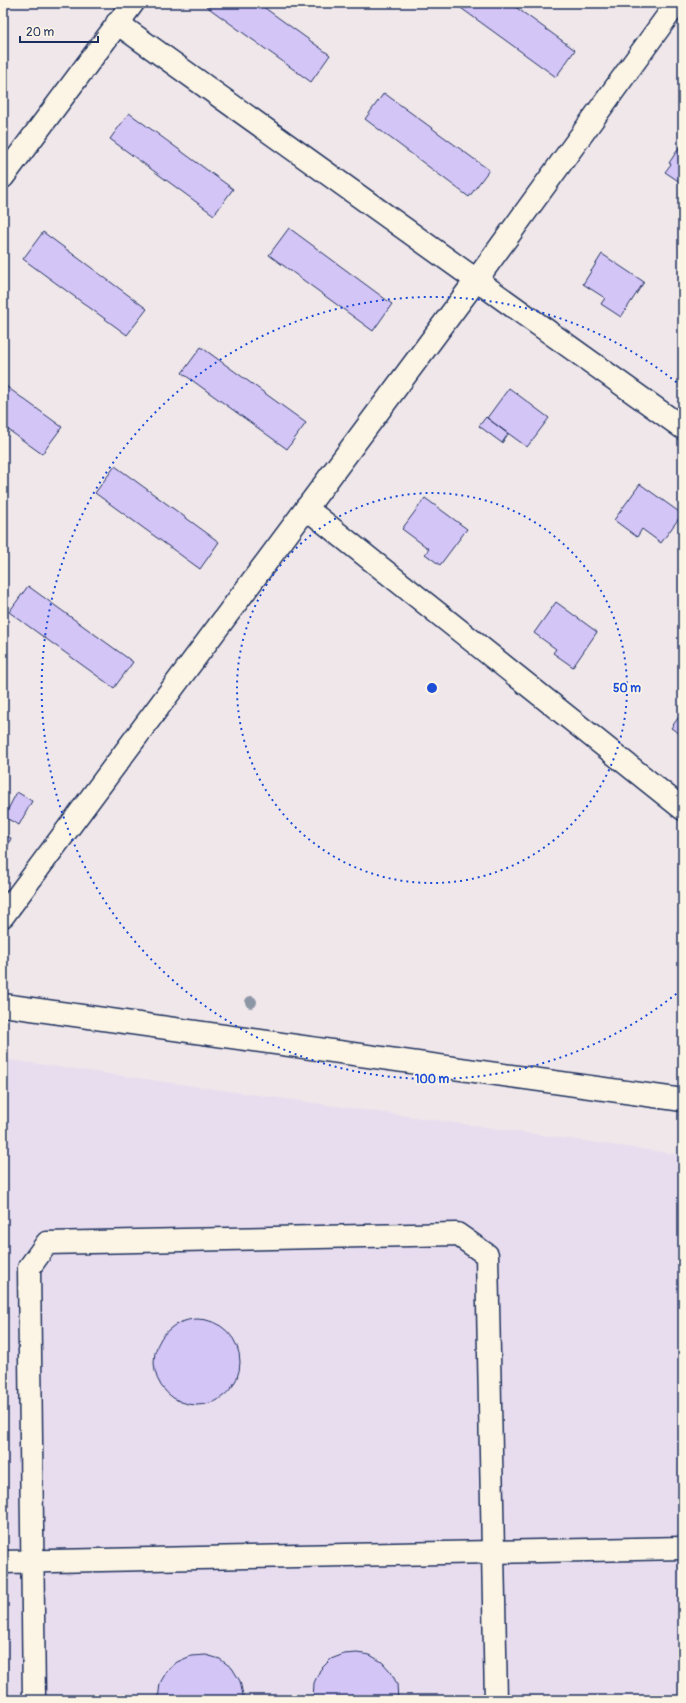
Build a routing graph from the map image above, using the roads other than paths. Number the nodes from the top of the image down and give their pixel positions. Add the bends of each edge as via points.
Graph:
1 (133, 3) edge
2 (678, 8) edge
3 (117, 23) junction
4 (3, 177) edge
5 (477, 279) junction
6 (683, 428) edge
7 (306, 508) junction
8 (683, 809) edge
9 (3, 916) edge
10 (3, 1005) edge
11 (683, 1100) edge
12 (683, 1548) edge
13 (493, 1552) junction
14 (32, 1561) junction
15 (3, 1562) edge
16 (34, 1700) edge
17 (496, 1700) edge

1 - 3 street
2 - 5 street
3 - 4 street
3 - 5 street
5 - 6 street
5 - 7 street
7 - 8 street
7 - 9 street
10 - 11 street
12 - 13 street
13 - 14 street
13 - 14 street via 487,1255 458,1234 46,1243 28,1268
13 - 17 street
14 - 15 street
14 - 16 street

